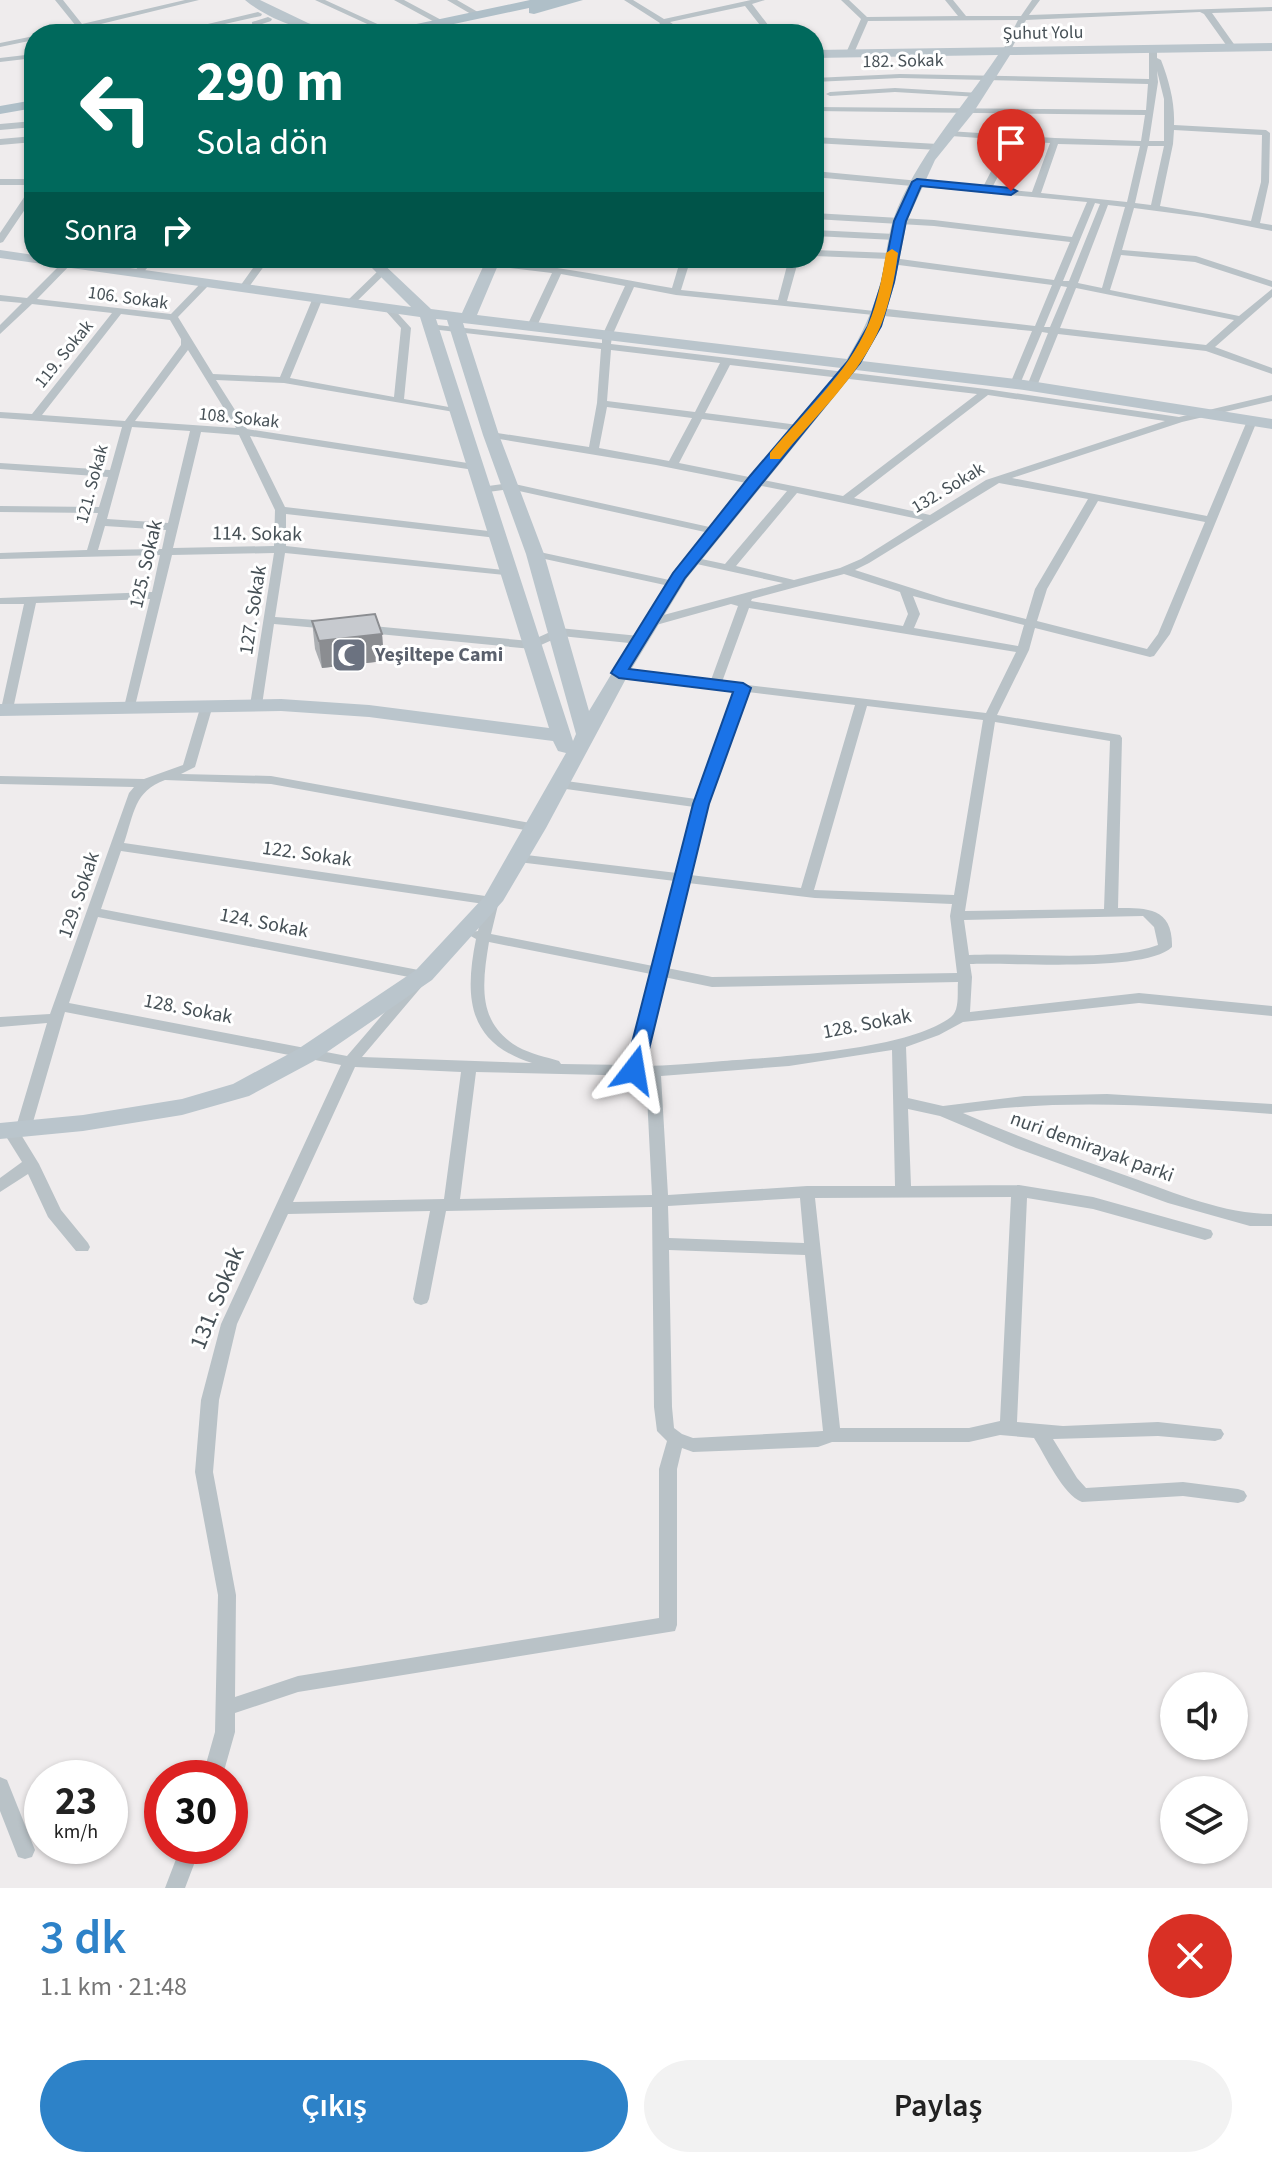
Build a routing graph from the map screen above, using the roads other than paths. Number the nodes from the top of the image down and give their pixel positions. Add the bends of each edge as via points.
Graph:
1 (59, 0) edge
2 (145, 0) edge
3 (195, 0) edge
4 (231, 0) edge
5 (287, 0) edge
6 (319, 0) edge
7 (398, 0) edge
8 (451, 0) edge
9 (549, 0) edge
10 (577, 0) edge
11 (628, 0) edge
12 (761, 0) edge
13 (845, 0) edge
14 (949, 0) edge
15 (1036, 0) edge
16 (1147, 0) edge
17 (530, 2) edge
18 (747, 3) junction
19 (153, 8) junction
20 (1272, 9) edge
21 (260, 10) edge
22 (1204, 11) junction
23 (1146, 13) junction
24 (479, 15) junction
25 (163, 16) dead end
26 (964, 18) junction
27 (1023, 18) junction
28 (865, 19) junction
29 (665, 21) junction
30 (443, 23) junction
31 (78, 24) edge
32 (88, 24) edge
33 (207, 24) edge
34 (282, 24) edge
35 (282, 24) edge
36 (367, 24) edge
37 (438, 24) edge
38 (468, 24) edge
39 (663, 24) edge
40 (669, 24) edge
41 (763, 24) edge
42 (2, 41) edge
43 (24, 41) edge
44 (1232, 47) junction
45 (1272, 47) edge
46 (1153, 48) junction
47 (1006, 52) junction
48 (850, 53) junction
49 (824, 54) edge
50 (24, 57) edge
51 (0, 60) edge
52 (992, 77) junction
53 (824, 80) edge
54 (1154, 82) junction
55 (824, 87) edge
56 (24, 92) edge
57 (830, 94) junction
58 (979, 95) junction
59 (0, 96) edge
60 (24, 101) edge
61 (0, 102) edge
62 (24, 104) edge
63 (824, 109) edge
64 (837, 109) junction
65 (0, 110) edge
66 (968, 110) junction
67 (1148, 113) junction
68 (24, 125) edge
69 (0, 127) edge
70 (1173, 127) junction
71 (1269, 132) edge
72 (951, 133) junction
73 (1012, 139) junction
74 (24, 140) edge
75 (824, 141) edge
76 (1055, 141) junction
77 (0, 142) edge
78 (1143, 143) junction
79 (1169, 144) junction
80 (938, 147) junction
81 (824, 175) edge
82 (0, 182) edge
83 (24, 182) edge
84 (917, 182) junction
85 (987, 189) junction
86 (1036, 194) junction
87 (1092, 200) junction
88 (1105, 202) junction
89 (24, 204) edge
90 (1131, 205) junction
91 (1155, 209) junction
92 (824, 217) edge
93 (900, 221) junction
94 (1255, 224) junction
95 (1272, 228) edge
96 (824, 233) edge
97 (895, 237) junction
98 (0, 240) edge
99 (1075, 240) junction
100 (1117, 252) junction
101 (0, 254) edge
102 (824, 254) edge
103 (24, 256) edge
104 (891, 259) junction
105 (62, 268) edge
106 (106, 268) edge
107 (142, 268) edge
108 (258, 268) edge
109 (380, 268) edge
110 (490, 268) edge
111 (541, 268) edge
112 (683, 268) edge
113 (791, 268) edge
114 (383, 271) junction
115 (558, 271) junction
116 (137, 274) junction
117 (1057, 283) junction
118 (205, 284) junction
119 (1272, 284) edge
120 (630, 285) junction
121 (1074, 285) junction
122 (243, 289) junction
123 (676, 292) junction
124 (1105, 292) junction
125 (1272, 292) edge
126 (0, 298) edge
127 (317, 300) junction
128 (27, 301) junction
129 (782, 303) junction
130 (349, 304) junction
131 (389, 309) junction
132 (119, 311) junction
133 (879, 312) junction
134 (173, 317) junction
135 (1241, 319) junction
136 (428, 320) junction
137 (460, 322) junction
138 (532, 326) junction
139 (1038, 330) junction
140 (0, 331) edge
141 (1055, 332) junction
142 (186, 339) junction
143 (608, 342) junction
144 (1208, 348) junction
145 (726, 362) junction
146 (848, 368) junction
147 (1272, 371) edge
148 (210, 377) junction
149 (284, 380) junction
150 (1015, 384) junction
151 (1032, 386) junction
152 (986, 392) junction
153 (1272, 396) edge
154 (399, 401) junction
155 (602, 403) junction
156 (456, 411) junction
157 (698, 414) junction
158 (1209, 414) junction
159 (0, 415) edge
160 (35, 417) junction
161 (1179, 420) junction
162 (1252, 421) junction
163 (128, 424) junction
164 (1272, 424) edge
165 (798, 428) junction
166 (196, 429) junction
167 (243, 432) junction
168 (491, 435) junction
169 (594, 449) junction
170 (673, 464) junction
171 (0, 466) edge
172 (474, 467) junction
173 (114, 474) junction
174 (755, 479) junction
175 (997, 479) junction
176 (510, 486) junction
177 (795, 488) junction
178 (481, 490) junction
179 (1094, 498) junction
180 (846, 499) junction
181 (0, 509) edge
182 (281, 510) junction
183 (102, 516) junction
184 (930, 518) junction
185 (1212, 520) junction
186 (173, 527) junction
187 (714, 531) junction
188 (497, 535) junction
189 (280, 549) junction
190 (167, 551) junction
191 (92, 553) junction
192 (535, 554) junction
193 (0, 556) edge
194 (692, 560) junction
195 (728, 568) junction
196 (844, 570) junction
197 (512, 574) junction
198 (794, 582) junction
199 (674, 584) junction
200 (906, 591) junction
201 (157, 595) junction
202 (745, 599) junction
203 (31, 600) junction
204 (0, 601) edge
205 (270, 620) junction
206 (649, 623) junction
207 (1031, 625) junction
208 (908, 629) junction
209 (559, 632) junction
210 (639, 640) junction
211 (532, 645) junction
212 (1023, 650) junction
213 (619, 673) junction
214 (715, 685) junction
215 (743, 688) junction
216 (862, 703) junction
217 (207, 705) junction
218 (256, 705) junction
219 (130, 707) junction
220 (4, 710) edge
221 (990, 717) junction
222 (585, 732) junction
223 (562, 736) junction
224 (570, 764) junction
225 (161, 778) junction
226 (0, 780) edge
227 (145, 783) junction
228 (559, 784) junction
229 (701, 804) junction
230 (536, 828) junction
231 (117, 846) junction
232 (518, 858) junction
233 (682, 878) junction
234 (806, 893) junction
235 (492, 901) junction
236 (958, 908) junction
237 (95, 912) junction
238 (1111, 912) junction
239 (474, 934) junction
240 (962, 960) junction
241 (659, 973) junction
242 (424, 975) junction
243 (965, 977) junction
244 (1272, 1011) edge
245 (58, 1012) junction
246 (960, 1018) junction
247 (0, 1022) edge
248 (899, 1044) junction
249 (306, 1055) junction
250 (350, 1062) junction
251 (469, 1067) junction
252 (566, 1069) junction
253 (634, 1070) junction
254 (653, 1071) junction
255 (901, 1102) junction
256 (1272, 1109) edge
257 (943, 1111) junction
258 (8, 1129) edge
259 (31, 1164) junction
260 (0, 1186) edge
261 (1019, 1191) junction
262 (807, 1192) junction
263 (903, 1192) junction
264 (660, 1201) junction
265 (445, 1207) junction
266 (285, 1208) junction
267 (1272, 1220) edge
268 (1205, 1234) dead end
269 (661, 1244) junction
270 (82, 1247) dead end
271 (813, 1249) junction
272 (421, 1299) dead end
273 (1008, 1429) junction
274 (1039, 1431) junction
275 (1215, 1434) dead end
276 (832, 1435) junction
277 (676, 1439) junction
278 (1238, 1496) dead end
279 (226, 1708) junction
280 (217, 1760) edge
281 (0, 1786) edge
282 (24, 1847) edge
283 (184, 1864) edge
284 (175, 1888) edge

1 - 31 street
2 - 19 street
3 - 19 street
4 - 21 street
5 - 21 street
6 - 36 street
7 - 30 street
8 - 24 street
9 - 17 main road
10 - 38 main road
11 - 29 street
12 - 18 street
13 - 28 street
14 - 26 street
15 - 27 street
16 - 23 street
17 - 24 main road
18 - 29 street
18 - 41 street
19 - 25 street
19 - 32 street
20 - 22 street
21 - 33 street
21 - 34 street
21 - 35 street
22 - 23 street
22 - 44 street
23 - 27 street
24 - 30 main road
26 - 27 street
26 - 28 street
27 - 47 street
28 - 48 street
29 - 39 street
29 - 40 street
30 - 37 main road
42 - 43 street
44 - 45 street, Şuhut Yolu
44 - 46 street, Şuhut Yolu
46 - 47 street, Şuhut Yolu
46 - 54 street
46 - 70 street via 1169,87
47 - 48 street, Şuhut Yolu
47 - 52 street
48 - 49 street, Şuhut Yolu
50 - 51 street
52 - 53 street, 182. Sokak
52 - 54 street, 182. Sokak
52 - 58 street
54 - 67 street
55 - 57 street
56 - 59 main road
57 - 58 street via 895,90
57 - 64 street
58 - 66 street
60 - 61 main road
62 - 65 main road
63 - 64 street
64 - 66 street
66 - 67 street
66 - 72 street
67 - 78 street
68 - 69 street
70 - 71 street
70 - 79 street
71 - 94 street
72 - 73 street
72 - 80 street
73 - 76 street
73 - 85 street
74 - 77 street
75 - 80 street
76 - 78 street
76 - 86 street
78 - 79 street
78 - 90 street
79 - 91 street
80 - 84 street
81 - 84 street
82 - 83 street
84 - 85 street
84 - 93 street
85 - 86 street
86 - 87 street
87 - 88 street
87 - 99 street
88 - 90 street
88 - 121 street
89 - 98 street
90 - 91 street
90 - 100 street
91 - 94 street
92 - 93 street
93 - 97 street
93 - 99 street
94 - 95 street
96 - 97 street
97 - 104 street
99 - 117 street
100 - 119 street via 1196,259
100 - 124 street
101 - 103 street
102 - 104 street
104 - 117 street
104 - 133 street
105 - 128 street
106 - 116 street
107 - 116 street
108 - 122 street
109 - 114 street
110 - 137 street
111 - 115 street
112 - 123 street
113 - 129 street
114 - 130 street
114 - 136 street
115 - 120 street
115 - 138 street
116 - 118 street
117 - 121 street
117 - 139 street
118 - 122 street
118 - 134 street
120 - 123 street
120 - 143 street
121 - 124 street
121 - 141 street
122 - 127 street
123 - 129 street
124 - 135 street
125 - 135 street
126 - 128 street, 106. Sokak
127 - 130 street
127 - 149 street
128 - 132 street, 106. Sokak
128 - 140 street
129 - 133 street
130 - 131 street
131 - 136 street
131 - 154 street via 406,328
132 - 134 street, 106. Sokak
132 - 160 street, 119. Sokak
133 - 139 street
133 - 146 street
134 - 142 street, 106. Sokak
135 - 144 street
136 - 137 street
136 - 156 street
137 - 138 street
137 - 143 street
137 - 168 street
138 - 143 street
139 - 141 street
139 - 150 street
141 - 144 street
141 - 151 street
142 - 148 street, 106. Sokak
142 - 163 street
143 - 145 street
143 - 146 street
143 - 155 street
144 - 147 street
145 - 146 street
145 - 157 street
146 - 150 street
146 - 152 street
146 - 165 street
148 - 149 street
148 - 167 street, 127. Sokak
149 - 154 street
150 - 151 street
151 - 158 street
152 - 161 street
152 - 180 street
153 - 158 street, 132. Sokak
154 - 156 street
155 - 157 street
155 - 169 street
156 - 172 street
157 - 165 street
157 - 170 street
158 - 161 street, 132. Sokak
158 - 162 street
159 - 160 street, 108. Sokak
160 - 163 street, 108. Sokak
161 - 175 street, 132. Sokak
162 - 164 street
162 - 185 street
163 - 166 street, 108. Sokak
163 - 173 street, 121. Sokak
165 - 174 street
166 - 167 street, 108. Sokak
166 - 186 street, 125. Sokak
167 - 172 street, 108. Sokak
167 - 182 street, 127. Sokak
168 - 169 street
168 - 176 street
169 - 170 street
170 - 174 street
171 - 173 street
172 - 178 street
173 - 183 street, 121. Sokak
174 - 177 street
174 - 187 street
175 - 179 street
175 - 184 street, 132. Sokak
176 - 178 street
176 - 187 street
176 - 192 street
177 - 180 street
177 - 195 street
178 - 188 street
179 - 185 street
179 - 207 street via 1052,567
180 - 184 street
181 - 183 street
182 - 188 street
182 - 189 street, 127. Sokak
183 - 186 street
183 - 191 street, 121. Sokak
184 - 196 street, 132. Sokak
185 - 207 street via 1164,634 1150,653
186 - 190 street, 125. Sokak
187 - 194 street
188 - 197 street
189 - 190 street, 114. Sokak
189 - 197 street, 114. Sokak
189 - 205 street, 127. Sokak
190 - 191 street, 114. Sokak
190 - 201 street, 125. Sokak
191 - 193 street, 114. Sokak
192 - 199 street
192 - 209 street
194 - 195 street
194 - 199 street
195 - 198 street
196 - 198 street, 132. Sokak
196 - 200 street
197 - 211 street
198 - 202 street, 132. Sokak
199 - 206 street
200 - 207 street
200 - 208 street via 914,614
201 - 203 street
201 - 219 street, 125. Sokak
202 - 206 street
202 - 208 street
202 - 214 street
203 - 204 street
203 - 220 street
205 - 211 street
205 - 218 street, 127. Sokak
206 - 210 street
207 - 212 street
208 - 212 street
209 - 210 street
209 - 211 street
209 - 222 street
210 - 213 street
211 - 223 street
212 - 221 street
213 - 214 street
213 - 222 street
214 - 215 street
215 - 216 street
215 - 229 street
216 - 221 street
216 - 234 street
217 - 218 street
217 - 219 street
217 - 225 street via 189,767
218 - 223 street via 369,711
219 - 220 street
221 - 236 street
221 - 238 street via 1116,738
222 - 224 street
223 - 224 street
224 - 228 street
225 - 227 street
225 - 230 street via 271,780
226 - 227 street
227 - 231 street, 129. Sokak via 135,793
228 - 229 street
228 - 230 street
229 - 233 street
230 - 232 street
231 - 235 street, 122. Sokak
231 - 237 street, 129. Sokak
232 - 233 street
232 - 235 street
233 - 234 street
233 - 241 street
234 - 236 street
235 - 239 street
236 - 238 street
236 - 240 street
237 - 242 street, 124. Sokak
237 - 245 street, 129. Sokak
238 - 240 street via 1154,916 1165,947 1157,953 1108,958
239 - 241 street
239 - 242 street
239 - 252 street via 475,991 482,1023 510,1050
240 - 243 street
241 - 243 street via 712,982
241 - 253 street
242 - 249 street
242 - 250 street, 131. Sokak
243 - 246 street
244 - 246 street, 128. Sokak via 1139,998
245 - 247 street
245 - 249 street, 128. Sokak
245 - 258 street, 129. Sokak
246 - 248 street, 128. Sokak
248 - 254 street, 128. Sokak via 789,1061
248 - 255 street
249 - 250 street, 128. Sokak
249 - 258 street via 241,1090 182,1107
250 - 251 street, 128. Sokak
250 - 266 street, 131. Sokak
251 - 252 street, 128. Sokak
251 - 265 street
252 - 253 street, 128. Sokak
253 - 254 street, 128. Sokak
254 - 264 street
255 - 257 street, nuri demirayak parki
255 - 263 street
256 - 257 street via 1092,1102 989,1103
257 - 267 street, nuri demirayak parki via 1174,1199 1250,1220
258 - 259 street
259 - 260 street
259 - 270 street via 54,1213
261 - 263 street
261 - 268 street via 1093,1203
261 - 273 street
262 - 263 street
262 - 264 street
262 - 271 street
264 - 265 street
264 - 269 street
265 - 266 street
265 - 272 street
266 - 279 street, 131. Sokak via 229,1324 210,1400 204,1472 227,1595
269 - 271 street
269 - 277 street via 663,1407 666,1431
271 - 276 street
273 - 274 street
273 - 276 street via 969,1435
274 - 275 street via 1158,1429
274 - 278 street via 1082,1495 1183,1489
276 - 277 street via 693,1445
277 - 279 street via 668,1469 668,1625 298,1684
279 - 280 street, 131. Sokak
281 - 282 street
283 - 284 street

